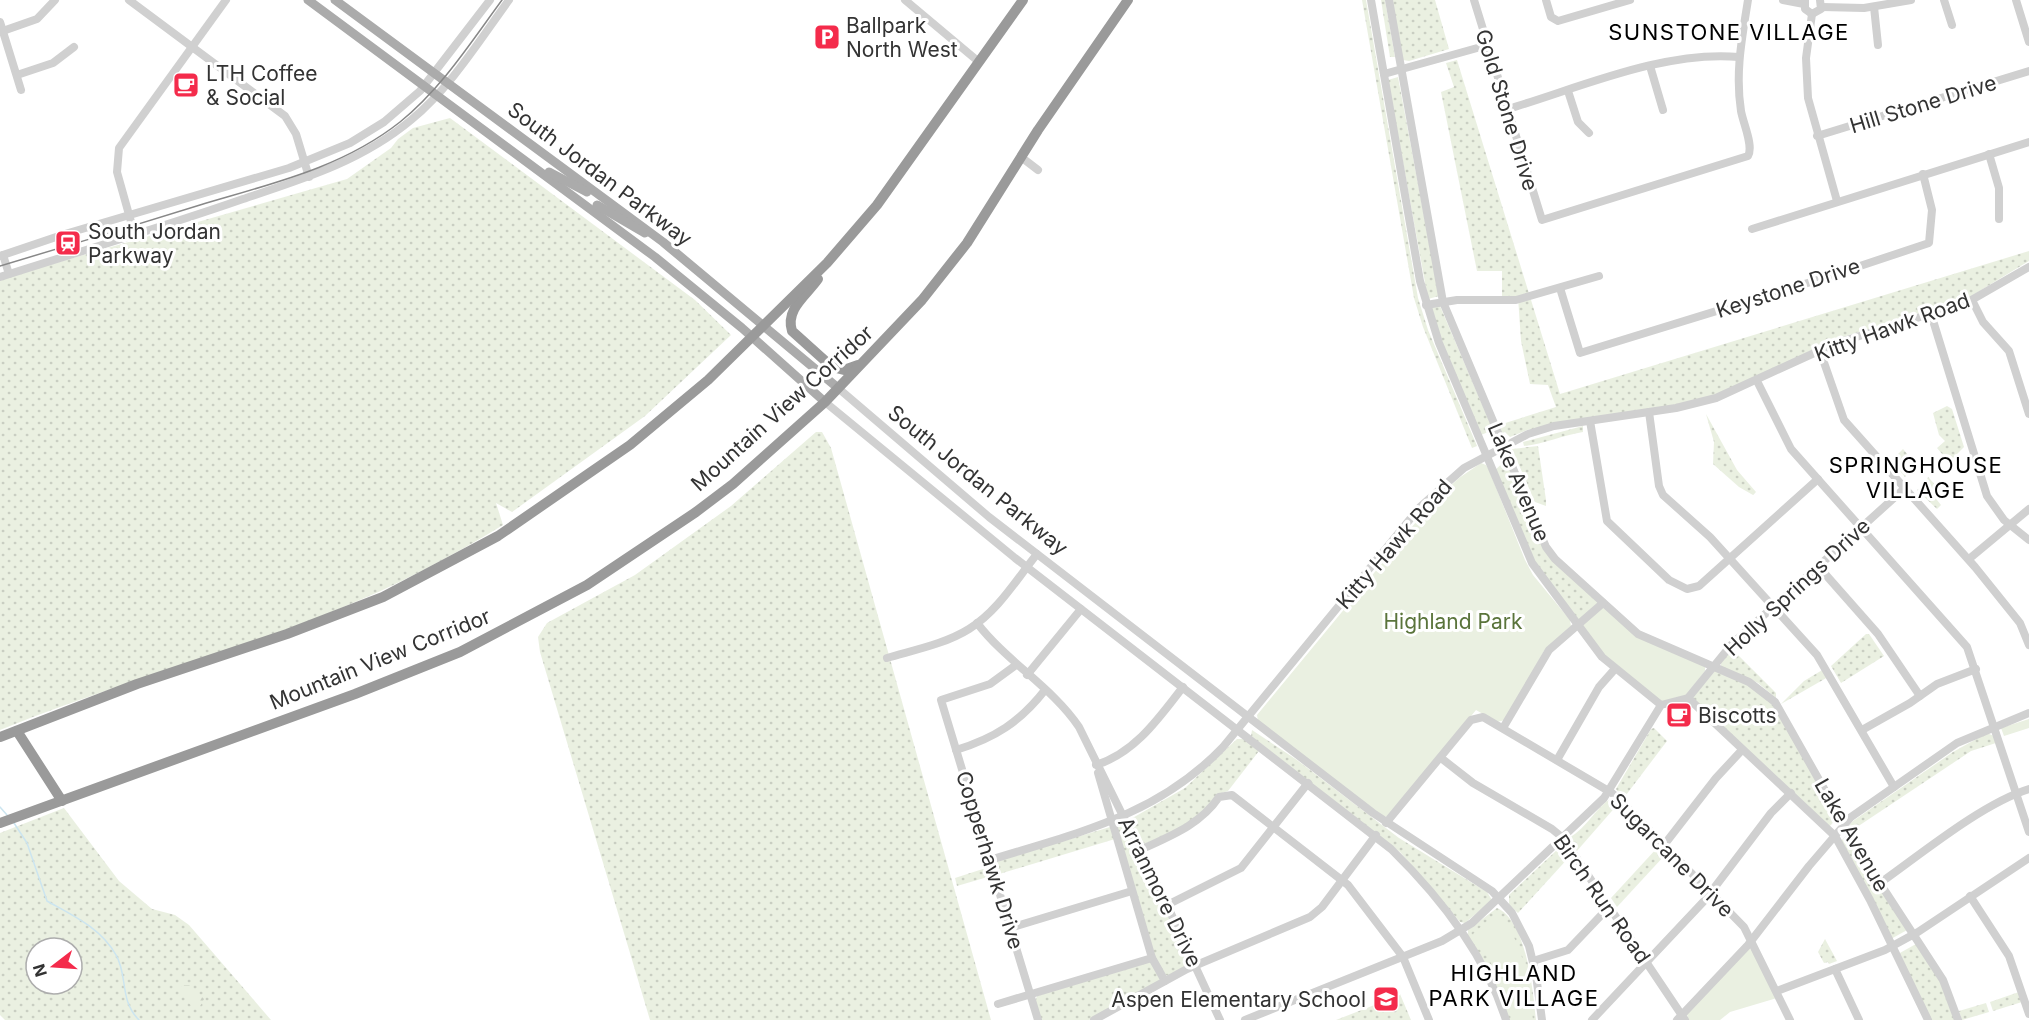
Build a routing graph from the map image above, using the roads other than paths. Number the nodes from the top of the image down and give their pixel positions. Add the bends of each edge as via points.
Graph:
1 (55, 0) edge
2 (129, 0) edge
3 (226, 0) edge
4 (308, 0) edge
5 (335, 0) edge
6 (490, 0) edge
7 (509, 0) edge
8 (905, 0) edge
9 (1023, 0) edge
10 (1128, 0) edge
11 (1371, 0) edge
12 (1389, 0) edge
13 (1474, 0) edge
14 (1546, 0) edge
15 (1630, 0) edge
16 (1748, 0) edge
17 (1783, 0) edge
18 (1911, 0) edge
19 (1944, 0) edge
20 (2016, 0) edge
21 (1804, 2) edge
22 (1821, 4) edge
23 (1874, 7) junction
24 (1812, 14) junction
25 (0, 22) edge
26 (1952, 25) dead end
27 (1, 31) edge
28 (2029, 42) edge
29 (1488, 45) junction
30 (1878, 45) dead end
31 (192, 46) junction
32 (74, 47) dead end
33 (1738, 57) junction
34 (979, 62) junction
35 (1650, 66) junction
36 (1401, 71) junction
37 (2029, 71) edge
38 (434, 73) junction
39 (1384, 74) junction
40 (17, 75) junction
41 (447, 82) junction
42 (424, 86) junction
43 (21, 90) dead end
44 (1568, 91) junction
45 (437, 95) junction
46 (1508, 109) junction
47 (1663, 110) dead end
48 (1589, 133) dead end
49 (1817, 136) junction
50 (2029, 142) edge
51 (1989, 154) junction
52 (1021, 157) junction
53 (305, 163) junction
54 (1038, 170) dead end
55 (1923, 174) junction
56 (309, 177) junction
57 (596, 201) junction
58 (1837, 201) junction
59 (129, 216) junction
60 (1999, 219) dead end
61 (1752, 229) dead end
62 (135, 236) junction
63 (1, 255) edge
64 (827, 263) junction
65 (2029, 267) edge
66 (9, 274) junction
67 (1599, 276) dead end
68 (0, 277) edge
69 (1560, 288) junction
70 (1972, 300) junction
71 (1443, 302) junction
72 (1426, 305) junction
73 (1931, 314) junction
74 (764, 325) junction
75 (751, 338) junction
76 (1820, 351) junction
77 (871, 356) junction
78 (1757, 381) junction
79 (838, 388) junction
80 (825, 402) junction
81 (1648, 412) junction
82 (2029, 414) edge
83 (1590, 421) junction
84 (1503, 446) junction
85 (1485, 455) junction
86 (1818, 479) junction
87 (1905, 489) junction
88 (2029, 509) edge
89 (2008, 524) junction
90 (1861, 527) junction
91 (2029, 540) edge
92 (1037, 554) junction
93 (1729, 558) junction
94 (1969, 559) junction
95 (1818, 566) junction
96 (1027, 567) junction
97 (1603, 603) junction
98 (1774, 606) junction
99 (1081, 609) junction
100 (977, 623) junction
101 (1577, 624) junction
102 (2029, 645) edge
103 (887, 658) dead end
104 (1016, 665) junction
105 (1713, 666) junction
106 (1976, 669) junction
107 (1614, 670) junction
108 (1027, 675) junction
109 (1183, 687) junction
110 (1045, 690) junction
111 (1920, 696) junction
112 (1688, 698) junction
113 (1660, 705) junction
114 (2029, 713) edge
115 (1248, 717) junction
116 (1993, 726) junction
117 (1503, 728) junction
118 (1238, 729) junction
119 (1862, 730) junction
120 (16, 731) junction
121 (0, 737) edge
122 (956, 750) junction
123 (1742, 750) junction
124 (1441, 758) junction
125 (1557, 760) junction
126 (1096, 765) junction
127 (1308, 783) junction
128 (1894, 787) junction
129 (2029, 789) edge
130 (1609, 791) junction
131 (2016, 792) junction
132 (1791, 793) junction
133 (62, 801) junction
134 (1124, 817) junction
135 (1112, 822) junction
136 (1386, 823) junction
137 (0, 824) edge
138 (1844, 824) junction
139 (1274, 827) junction
140 (2029, 832) edge
141 (1376, 835) junction
142 (1834, 835) junction
143 (1563, 838) junction
144 (1664, 845) junction
145 (1140, 850) junction
146 (2029, 858) edge
147 (990, 860) junction
148 (1342, 880) junction
149 (1880, 883) junction
150 (1132, 891) junction
151 (1711, 892) junction
152 (1970, 896) junction
153 (1500, 898) junction
154 (1167, 905) junction
155 (1609, 907) junction
156 (1010, 928) junction
157 (1460, 930) junction
158 (1913, 935) junction
159 (1752, 940) junction
160 (1893, 946) junction
161 (1403, 957) junction
162 (1152, 958) junction
163 (1533, 961) junction
164 (1647, 962) junction
165 (1196, 965) junction
166 (1835, 969) junction
167 (1165, 981) junction
168 (1777, 991) junction
169 (1030, 995) junction
170 (998, 1004) dead end
171 (2029, 1014) edge
172 (1681, 1018) edge
173 (1038, 1020) edge
174 (1094, 1020) edge
175 (1220, 1020) edge
176 (1245, 1020) edge
177 (1429, 1020) edge
178 (1506, 1020) edge
179 (1542, 1020) edge
180 (1592, 1020) edge
181 (1790, 1020) edge
182 (1859, 1020) edge
183 (1928, 1020) edge
184 (1958, 1020) edge

1 - 27 street via 37,19
2 - 31 street
3 - 31 street
4 - 42 main road, South Jordan Parkway
5 - 38 main road, South Jordan Parkway
6 - 38 street
7 - 41 street
8 - 34 street
9 - 34 highway
10 - 52 highway, Mountain View Corridor
11 - 39 street, Lake Avenue
12 - 36 street, Lake Avenue
13 - 29 street, Gold Stone Drive
14 - 15 street via 1555,21
16 - 33 street
17 - 21 street
18 - 23 street
19 - 26 street
20 - 28 street
21 - 24 street via 1806,12
22 - 23 street
22 - 24 street via 1817,13
23 - 30 street
24 - 49 street via 1806,80
25 - 27 street
27 - 40 street
29 - 36 street
29 - 46 street, Gold Stone Drive
31 - 53 street via 285,116 296,134
31 - 59 street via 119,148 117,172
32 - 40 street via 53,63
33 - 35 street via 1689,57
33 - 46 street, Gold Stone Drive via 1739,99 1748,156 1542,220
34 - 64 highway via 877,205
35 - 44 street
35 - 47 street
36 - 39 street
36 - 71 street, Lake Avenue
37 - 49 street, Hill Stone Drive
38 - 41 main road, South Jordan Parkway
38 - 42 street
39 - 72 street, Lake Avenue
40 - 43 street
41 - 45 street
41 - 57 main road, South Jordan Parkway
42 - 45 main road, South Jordan Parkway
42 - 53 street via 374,129
44 - 46 street
44 - 48 street via 1578,122
45 - 56 street via 412,120 377,145
45 - 57 main road, South Jordan Parkway via 528,161
49 - 58 street
50 - 51 street
51 - 55 street
51 - 60 street via 1999,188
52 - 54 street
52 - 77 highway, Mountain View Corridor via 968,243
53 - 56 street
53 - 59 street
55 - 58 street
55 - 69 street, Keystone Drive via 1932,217 1931,237 1925,245 1580,353
56 - 62 street
57 - 74 main road, South Jordan Parkway via 663,242
57 - 75 main road, South Jordan Parkway
58 - 61 street
59 - 62 street
59 - 63 street
62 - 66 street
63 - 66 street
64 - 74 highway
64 - 77 highway via 792,311 792,331 835,369 851,369
65 - 70 street, Kitty Hawk Road
66 - 68 street
67 - 69 street
69 - 71 street via 1510,301
70 - 73 street, Kitty Hawk Road
70 - 82 street via 1983,322 2009,351
71 - 72 street
71 - 84 street, Lake Avenue
72 - 85 street, Lake Avenue
73 - 76 street, Kitty Hawk Road
73 - 89 street via 1987,496
74 - 75 highway
74 - 79 main road, South Jordan Parkway
75 - 80 main road, South Jordan Parkway
75 - 120 highway via 630,445 508,529 438,570 328,619 136,684
76 - 78 street, Kitty Hawk Road
76 - 87 street via 1841,416
77 - 79 highway, Mountain View Corridor
78 - 81 street, Kitty Hawk Road via 1701,403
78 - 86 street via 1788,444
79 - 80 highway, Mountain View Corridor
79 - 92 street, South Jordan Parkway via 957,492
80 - 96 street, South Jordan Parkway
80 - 133 highway, Mountain View Corridor via 696,512 533,616 408,674
81 - 83 street, Kitty Hawk Road
81 - 93 street via 1660,490
83 - 84 street, Kitty Hawk Road via 1536,431
83 - 93 street via 1609,525 1666,578 1687,589 1695,588
84 - 85 street, Kitty Hawk Road
84 - 97 street, Lake Avenue via 1549,551
85 - 101 street, Lake Avenue via 1532,563
85 - 115 street, Kitty Hawk Road via 1455,475 1420,507
86 - 90 street
86 - 93 street
87 - 90 street, Holly Springs Drive
87 - 94 street
88 - 89 street
89 - 91 street
89 - 94 street
90 - 95 street, Holly Springs Drive
90 - 106 street via 1960,636
92 - 96 street
92 - 115 street, South Jordan Parkway
93 - 98 street
94 - 102 street via 2020,623
95 - 98 street, Holly Springs Drive
95 - 111 street via 1878,634
96 - 99 street, South Jordan Parkway
96 - 100 street
97 - 101 street
97 - 105 street, Lake Avenue via 1643,637
98 - 105 street, Holly Springs Drive via 1726,649
98 - 119 street via 1828,669
99 - 108 street
99 - 109 street, South Jordan Parkway
100 - 103 street via 947,640
100 - 104 street, Arranmore Drive
101 - 107 street, Lake Avenue
101 - 117 street via 1549,650
104 - 108 street, Arranmore Drive
104 - 122 street, Copperhawk Drive via 990,684 941,700
105 - 112 street, Holly Springs Drive
105 - 138 street, Lake Avenue via 1755,685 1775,702
106 - 111 street via 1943,681
106 - 116 street
107 - 113 street, Lake Avenue
107 - 125 street via 1599,687
108 - 110 street, Arranmore Drive
109 - 118 street, South Jordan Parkway
109 - 126 street via 1132,746
110 - 122 street via 1009,728
110 - 126 street, Arranmore Drive via 1073,717
111 - 119 street
112 - 113 street
112 - 123 street, Lake Avenue
113 - 130 street
114 - 116 street
115 - 118 street, Kitty Hawk Road
115 - 136 street, South Jordan Parkway
116 - 128 street via 1957,743
116 - 131 street
117 - 124 street, Sugarcane Drive via 1477,716
117 - 125 street, Sugarcane Drive
118 - 127 street, South Jordan Parkway
118 - 134 street, Kitty Hawk Road via 1187,780
119 - 128 street
120 - 121 highway
120 - 133 highway
122 - 147 street, Copperhawk Drive
123 - 132 street, Lake Avenue
123 - 144 street
124 - 136 street
124 - 143 street, Birch Run Road via 1473,783
125 - 130 street, Sugarcane Drive
126 - 134 street, Arranmore Drive
126 - 135 street, Arranmore Drive
127 - 139 street
127 - 141 street, South Jordan Parkway
128 - 138 street
129 - 131 street
130 - 143 street
130 - 144 street, Sugarcane Drive
131 - 140 street
131 - 149 street
132 - 142 street, Lake Avenue
132 - 151 street
133 - 137 highway, Mountain View Corridor
134 - 135 street, Kitty Hawk Road
134 - 145 street, Arranmore Drive
135 - 147 street, Kitty Hawk Road
135 - 150 street, Arranmore Drive
136 - 153 street, South Jordan Parkway
138 - 142 street
138 - 149 street, Lake Avenue
139 - 145 street via 1232,795 1225,794 1197,822
139 - 148 street
139 - 154 street via 1236,872
141 - 148 street
141 - 157 street, South Jordan Parkway via 1431,892
142 - 159 street
142 - 160 street, Lake Avenue
143 - 153 street
143 - 155 street, Birch Run Road
144 - 151 street, Sugarcane Drive
145 - 154 street, Arranmore Drive
146 - 152 street
147 - 156 street, Copperhawk Drive
148 - 161 street
148 - 165 street via 1322,907 1306,920
149 - 158 street, Lake Avenue
150 - 156 street
150 - 162 street, Arranmore Drive
151 - 159 street, Sugarcane Drive
151 - 164 street
152 - 158 street
152 - 171 street via 2011,960
153 - 157 street
153 - 163 street, South Jordan Parkway via 1518,922
154 - 165 street, Arranmore Drive
155 - 163 street via 1568,950
155 - 164 street, Birch Run Road
156 - 169 street, Copperhawk Drive
157 - 161 street
157 - 178 street, South Jordan Parkway via 1493,983
158 - 160 street
158 - 184 street, Lake Avenue via 1947,986
159 - 168 street, Sugarcane Drive
159 - 172 street
160 - 166 street
160 - 183 street, Lake Avenue
161 - 176 street
161 - 177 street
162 - 167 street, Arranmore Drive
162 - 169 street
163 - 179 street, South Jordan Parkway
164 - 172 street, Birch Run Road
164 - 180 street
165 - 167 street
165 - 175 street, Arranmore Drive
166 - 168 street
166 - 182 street
167 - 174 street
168 - 181 street, Sugarcane Drive
169 - 170 street
169 - 173 street, Copperhawk Drive

